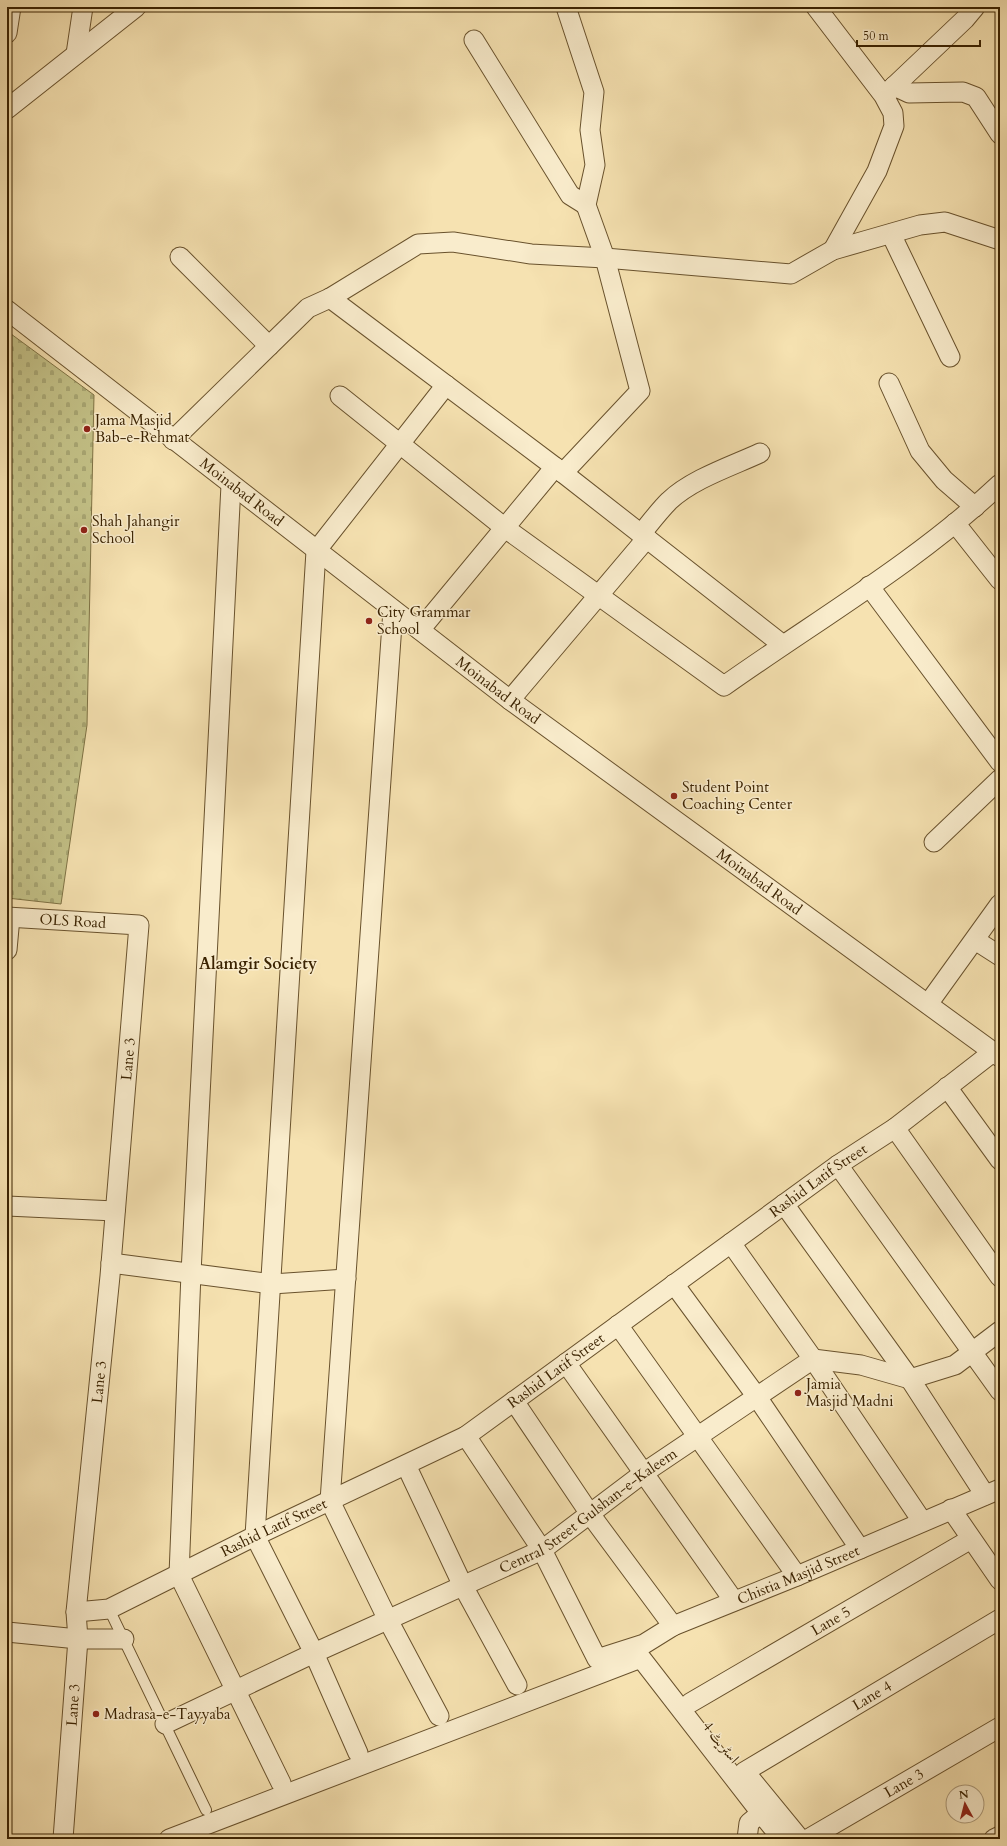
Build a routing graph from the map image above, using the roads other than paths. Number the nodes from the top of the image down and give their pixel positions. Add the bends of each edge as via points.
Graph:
1 (11, 7) edge
2 (84, 7) edge
3 (136, 7) edge
4 (566, 7) edge
5 (816, 7) edge
6 (976, 7) edge
7 (7, 33) edge
8 (474, 40) dead end
9 (76, 54) junction
10 (889, 91) junction
11 (7, 109) edge
12 (1000, 134) edge
13 (586, 205) junction
14 (891, 234) junction
15 (1000, 240) edge
16 (833, 250) junction
17 (180, 257) dead end
18 (605, 258) junction
19 (330, 298) junction
20 (7, 310) edge
21 (269, 346) junction
22 (950, 357) dead end
23 (889, 383) dead end
24 (446, 385) junction
25 (340, 396) dead end
26 (173, 440) junction
27 (400, 444) junction
28 (760, 453) dead end
29 (559, 470) junction
30 (1000, 484) edge
31 (231, 485) junction
32 (975, 507) junction
33 (955, 524) junction
34 (505, 528) junction
35 (644, 536) junction
36 (316, 551) junction
37 (1000, 580) edge
38 (869, 586) junction
39 (599, 596) junction
40 (393, 610) junction
41 (420, 630) junction
42 (782, 645) junction
43 (510, 700) junction
44 (1000, 762) edge
45 (1000, 779) edge
46 (934, 842) dead end
47 (1000, 904) edge
48 (8, 917) edge
49 (139, 925) joint
50 (975, 940) junction
51 (7, 950) edge
52 (1000, 956) edge
53 (928, 1004) junction
54 (996, 1055) edge
55 (947, 1087) junction
56 (895, 1128) junction
57 (1000, 1160) edge
58 (838, 1165) junction
59 (784, 1204) junction
60 (7, 1206) edge
61 (115, 1211) junction
62 (732, 1243) junction
63 (111, 1263) junction
64 (191, 1273) junction
65 (1000, 1277) edge
66 (346, 1279) junction
67 (272, 1284) junction
68 (674, 1284) junction
69 (618, 1325) junction
70 (1000, 1331) edge
71 (973, 1351) junction
72 (813, 1359) junction
73 (566, 1363) junction
74 (910, 1379) junction
75 (1000, 1391) edge
76 (757, 1397) junction
77 (514, 1401) junction
78 (466, 1436) junction
79 (699, 1436) junction
80 (406, 1465) junction
81 (645, 1472) junction
82 (992, 1492) edge
83 (330, 1501) junction
84 (951, 1509) junction
85 (590, 1514) junction
86 (922, 1521) junction
87 (256, 1536) junction
88 (971, 1539) junction
89 (860, 1549) junction
90 (542, 1550) junction
91 (179, 1575) junction
92 (797, 1576) junction
93 (1000, 1580) edge
94 (463, 1586) junction
95 (734, 1601) junction
96 (109, 1609) junction
97 (76, 1612) junction
98 (1000, 1619) edge
99 (388, 1620) junction
100 (673, 1626) junction
101 (7, 1632) edge
102 (78, 1639) junction
103 (124, 1639) junction
104 (644, 1644) junction
105 (314, 1653) junction
106 (517, 1686) dead end
107 (236, 1690) junction
108 (690, 1703) junction
109 (439, 1716) dead end
110 (165, 1724) junction
111 (1000, 1727) edge
112 (358, 1753) dead end
113 (744, 1772) junction
114 (281, 1783) dead end
115 (206, 1810) dead end
116 (761, 1813) junction
117 (1000, 1836) edge
118 (64, 1839) edge
119 (170, 1839) edge
120 (747, 1839) edge
121 (782, 1839) edge
122 (800, 1839) edge
123 (808, 1839) edge
124 (994, 1839) edge

1 - 7 street
2 - 9 street
3 - 9 street
4 - 13 street via 594,92 590,130 595,165
5 - 10 street
6 - 10 street
8 - 13 street via 570,194
9 - 11 street
10 - 12 street via 970,93 976,97
10 - 16 street via 894,126 877,171
13 - 18 street
14 - 15 street via 920,225 945,222
14 - 16 street
14 - 22 street
16 - 18 street via 791,274
17 - 21 street
18 - 19 street via 531,254 454,242 418,244
18 - 29 street via 640,391
19 - 21 street via 308,308
19 - 24 street
20 - 26 street, Moinabad Road
21 - 26 street
23 - 32 street via 920,451 944,480
24 - 27 street
24 - 29 street
25 - 27 street
26 - 31 street, Moinabad Road
27 - 34 street
27 - 36 street
28 - 35 street via 681,492 670,500
29 - 34 street
29 - 35 street
30 - 32 street
31 - 36 street, Moinabad Road
31 - 64 street
32 - 33 street
33 - 37 street
33 - 38 street via 910,559
34 - 39 street
34 - 41 street
35 - 39 street
35 - 42 street
36 - 40 street, Moinabad Road
36 - 67 street
38 - 42 street
38 - 44 street
39 - 42 street via 724,686
39 - 43 street
40 - 41 street, Moinabad Road
40 - 66 street
41 - 43 street, Moinabad Road
43 - 53 street, Moinabad Road
45 - 46 street
47 - 50 street
48 - 49 street, OLS Road
48 - 51 street
49 - 61 street, Lane 3
50 - 52 street
50 - 53 street
53 - 54 street, Moinabad Road
54 - 55 street, Rashid Latif Street
55 - 56 street, Rashid Latif Street
55 - 57 street
56 - 58 street, Rashid Latif Street
56 - 65 street
58 - 59 street, Rashid Latif Street
58 - 71 street
59 - 62 street, Rashid Latif Street
59 - 74 street
60 - 61 street
61 - 63 street, Lane 3
62 - 68 street, Rashid Latif Street
62 - 72 street
63 - 64 street
63 - 97 street, Lane 3
64 - 67 street
64 - 91 street
66 - 67 street
66 - 83 street
67 - 87 street
68 - 69 street, Rashid Latif Street
68 - 76 street
69 - 73 street, Rashid Latif Street
69 - 79 street
70 - 71 street
71 - 74 street via 955,1365
71 - 75 street
72 - 74 street via 861,1366
72 - 76 street, Central Street Gulshan-e-Kaleem
72 - 86 street
73 - 77 street, Rashid Latif Street
73 - 81 street
74 - 82 street
76 - 79 street, Central Street Gulshan-e-Kaleem
76 - 89 street
77 - 78 street, Rashid Latif Street
77 - 85 street
78 - 80 street, Rashid Latif Street
78 - 90 street
79 - 81 street, Central Street Gulshan-e-Kaleem
79 - 92 street
80 - 83 street, Rashid Latif Street
80 - 94 street
81 - 85 street, Central Street Gulshan-e-Kaleem
81 - 95 street
82 - 84 street, Chistia Masjid Street
83 - 87 street, Rashid Latif Street
83 - 99 street
84 - 86 street, Chistia Masjid Street
84 - 88 street
85 - 90 street, Central Street Gulshan-e-Kaleem
85 - 100 street
86 - 89 street, Chistia Masjid Street
87 - 91 street, Rashid Latif Street
87 - 105 street
88 - 93 street
88 - 108 street, Lane 5
89 - 92 street, Chistia Masjid Street
90 - 94 street, Central Street Gulshan-e-Kaleem
90 - 104 street, Chistia Masjid Street via 597,1659
91 - 96 street, Rashid Latif Street
91 - 107 street
92 - 95 street, Chistia Masjid Street
94 - 99 street, Central Street Gulshan-e-Kaleem
94 - 106 street
95 - 100 street, Chistia Masjid Street
96 - 97 street, Rashid Latif Street
96 - 103 lane
97 - 102 street, Lane 3
98 - 113 street, Lane 4
99 - 105 street, Central Street Gulshan-e-Kaleem
99 - 109 street
100 - 104 street, Chistia Masjid Street
101 - 102 street
102 - 103 street
102 - 118 street, Lane 3
103 - 110 lane
104 - 108 street, اسٹریٹ 4
105 - 107 street, Central Street Gulshan-e-Kaleem
105 - 112 street
107 - 110 street, Central Street Gulshan-e-Kaleem
107 - 114 street
108 - 113 street, اسٹریٹ 4
110 - 115 lane
111 - 123 street, Lane 3
113 - 122 street, اسٹریٹ 4
116 - 119 street via 641,1658
116 - 120 street via 749,1823
116 - 121 street
117 - 124 street

